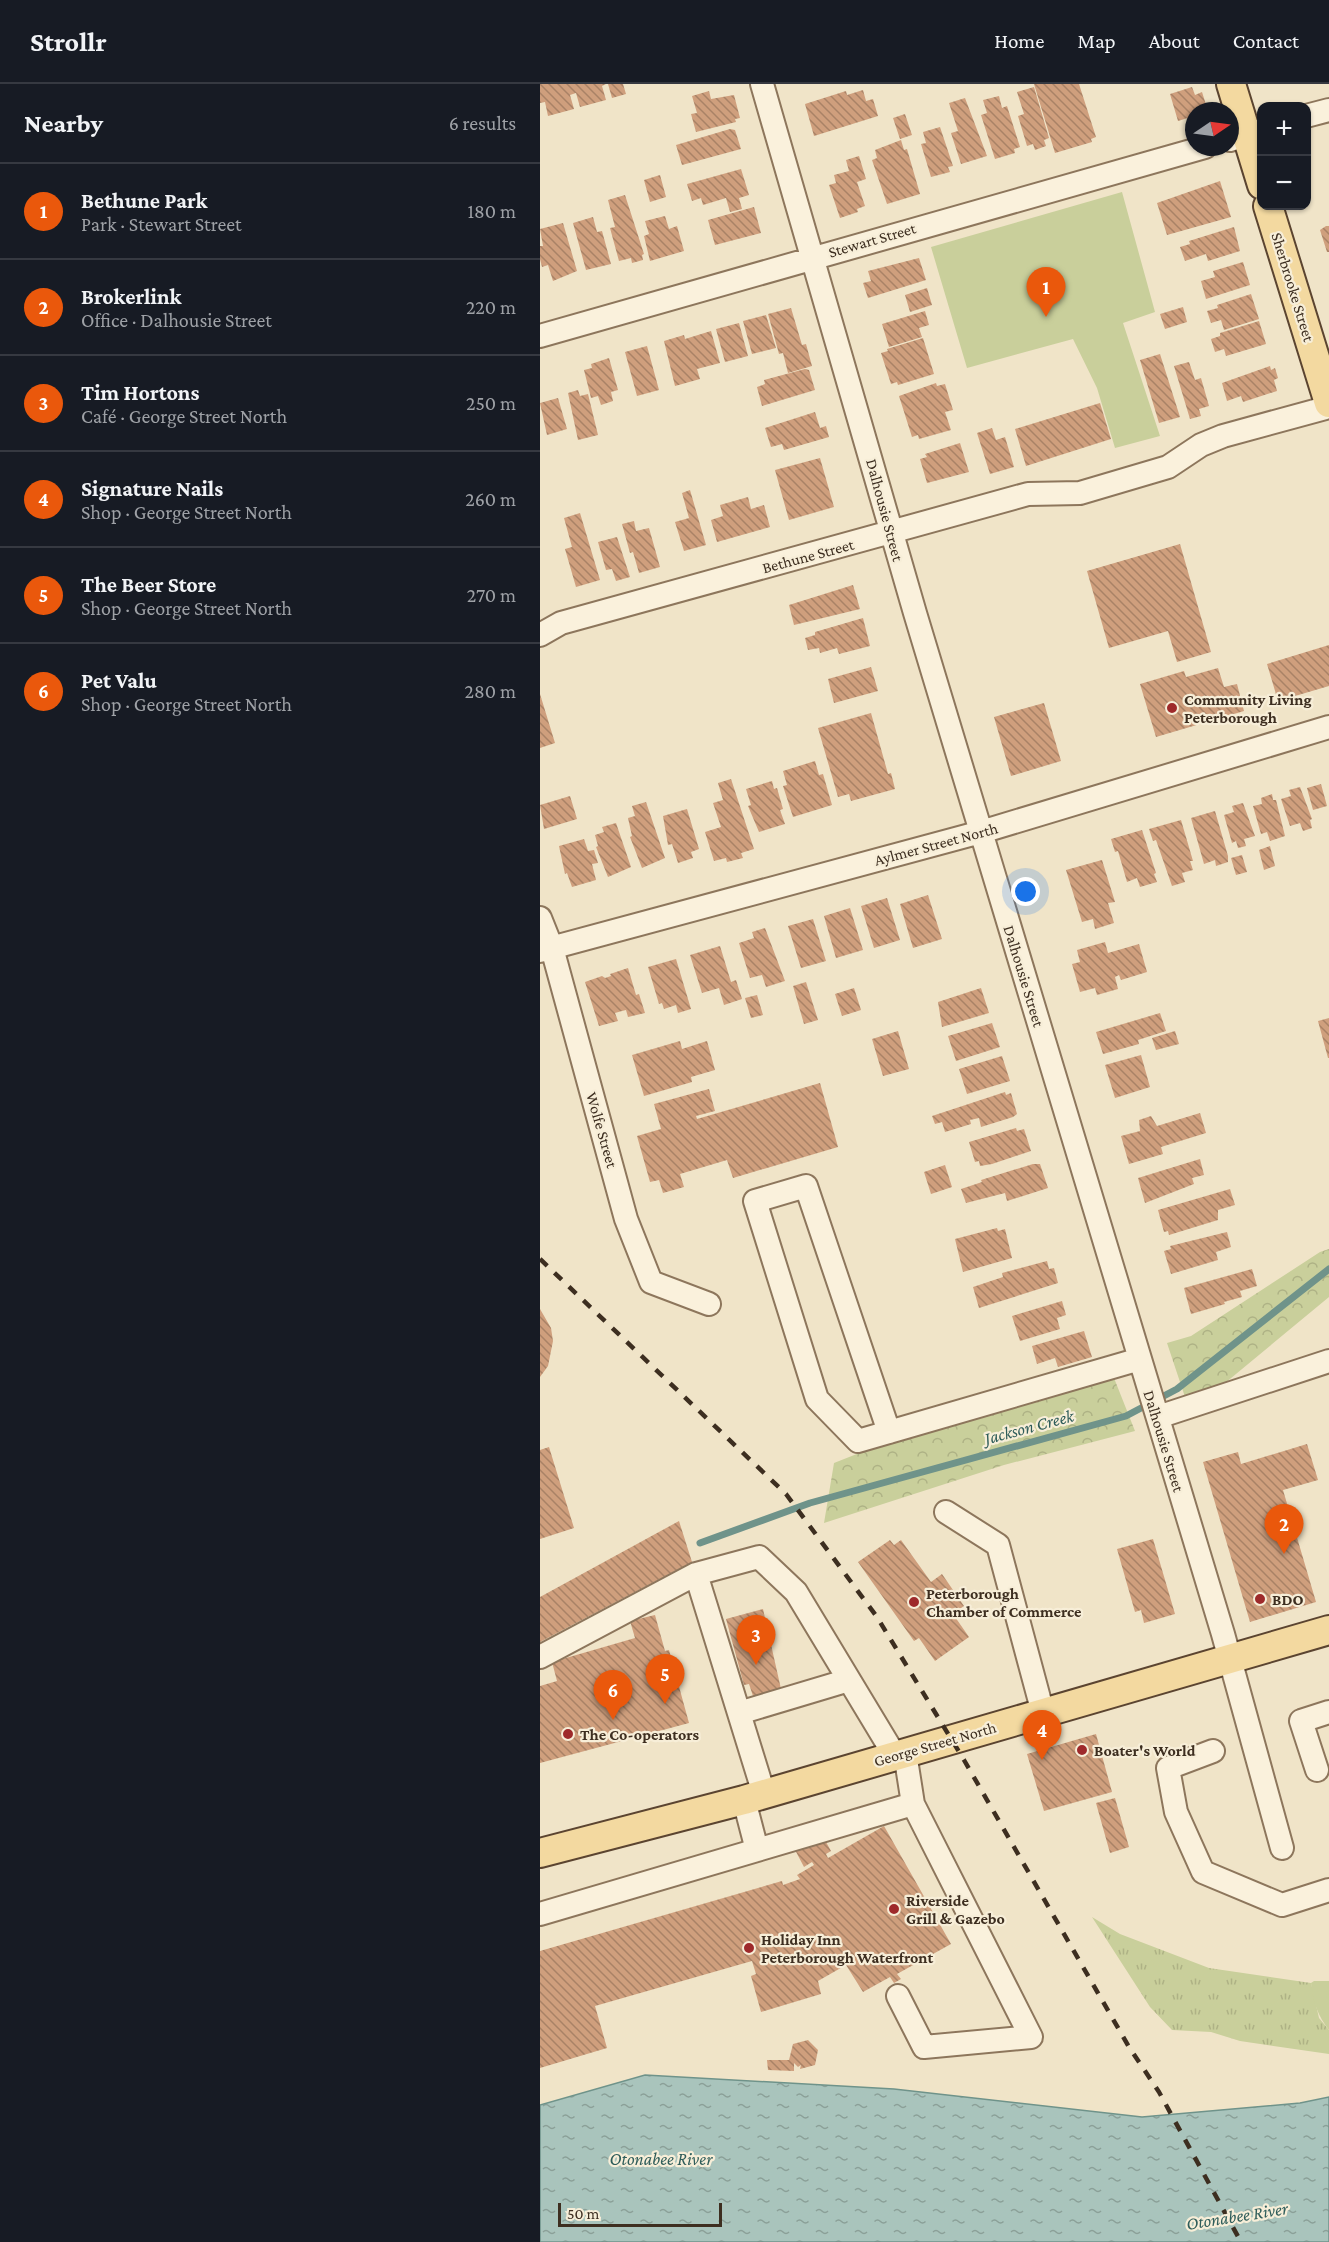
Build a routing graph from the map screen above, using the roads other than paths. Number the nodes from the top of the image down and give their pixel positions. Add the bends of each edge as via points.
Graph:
1 (762, 84) edge
2 (1231, 84) edge
3 (1329, 110) edge
4 (1311, 115) edge
5 (1246, 135) edge
6 (1185, 153) edge
7 (1257, 169) edge
8 (1269, 210) edge
9 (812, 256) junction
10 (540, 336) edge
11 (1329, 405) edge
12 (891, 533) junction
13 (540, 635) edge
14 (1329, 727) edge
15 (981, 832) junction
16 (540, 918) edge
17 (546, 950) edge
18 (709, 1304) dead end
19 (1329, 1361) edge
20 (1143, 1369) junction
21 (1158, 1420) junction
22 (889, 1432) junction
23 (946, 1512) dead end
24 (696, 1574) junction
25 (1329, 1630) edge
26 (540, 1657) edge
27 (1230, 1659) junction
28 (849, 1680) junction
29 (1329, 1712) edge
30 (739, 1713) junction
31 (1042, 1713) junction
32 (1213, 1751) dead end
33 (900, 1754) junction
34 (1317, 1770) dead end
35 (754, 1797) junction
36 (914, 1804) junction
37 (1282, 1848) dead end
38 (757, 1850) junction
39 (540, 1853) edge
40 (1329, 1890) edge
41 (540, 1914) edge
42 (898, 1996) dead end

1 - 9 street, Dalhousie Street
2 - 5 main road
3 - 4 street
5 - 7 main road
6 - 9 street, Stewart Street
8 - 11 main road, Sherbrooke Street
9 - 10 street, Stewart Street
9 - 12 street, Dalhousie Street
11 - 12 street, Bethune Street via 1212,440 1168,467 1080,492 1028,494
12 - 13 street, Bethune Street via 561,623
12 - 15 street, Dalhousie Street
14 - 15 street, Aylmer Street North
15 - 17 street, Aylmer Street North
15 - 20 street, Dalhousie Street
16 - 17 street, Wolfe Street
17 - 18 street, Wolfe Street via 627,1219 651,1282
19 - 21 street
20 - 21 street, Dalhousie Street
20 - 22 street
21 - 27 street, Dalhousie Street
22 - 22 street via 858,1440 817,1399 754,1201 806,1186
23 - 31 street via 998,1545
24 - 26 street
24 - 28 street via 759,1557 796,1592
24 - 30 street
25 - 27 main road, George Street North
27 - 31 main road, George Street North
27 - 37 street, Dalhousie Street
28 - 30 street
28 - 33 street
29 - 34 street via 1301,1721
30 - 35 street
31 - 33 main road, George Street North
32 - 40 street via 1168,1768 1176,1812 1203,1872 1282,1905
33 - 35 main road, George Street North
33 - 36 street
35 - 38 street
35 - 39 main road, George Street North
36 - 38 street
36 - 42 street via 1031,2037 924,2047
38 - 41 street

